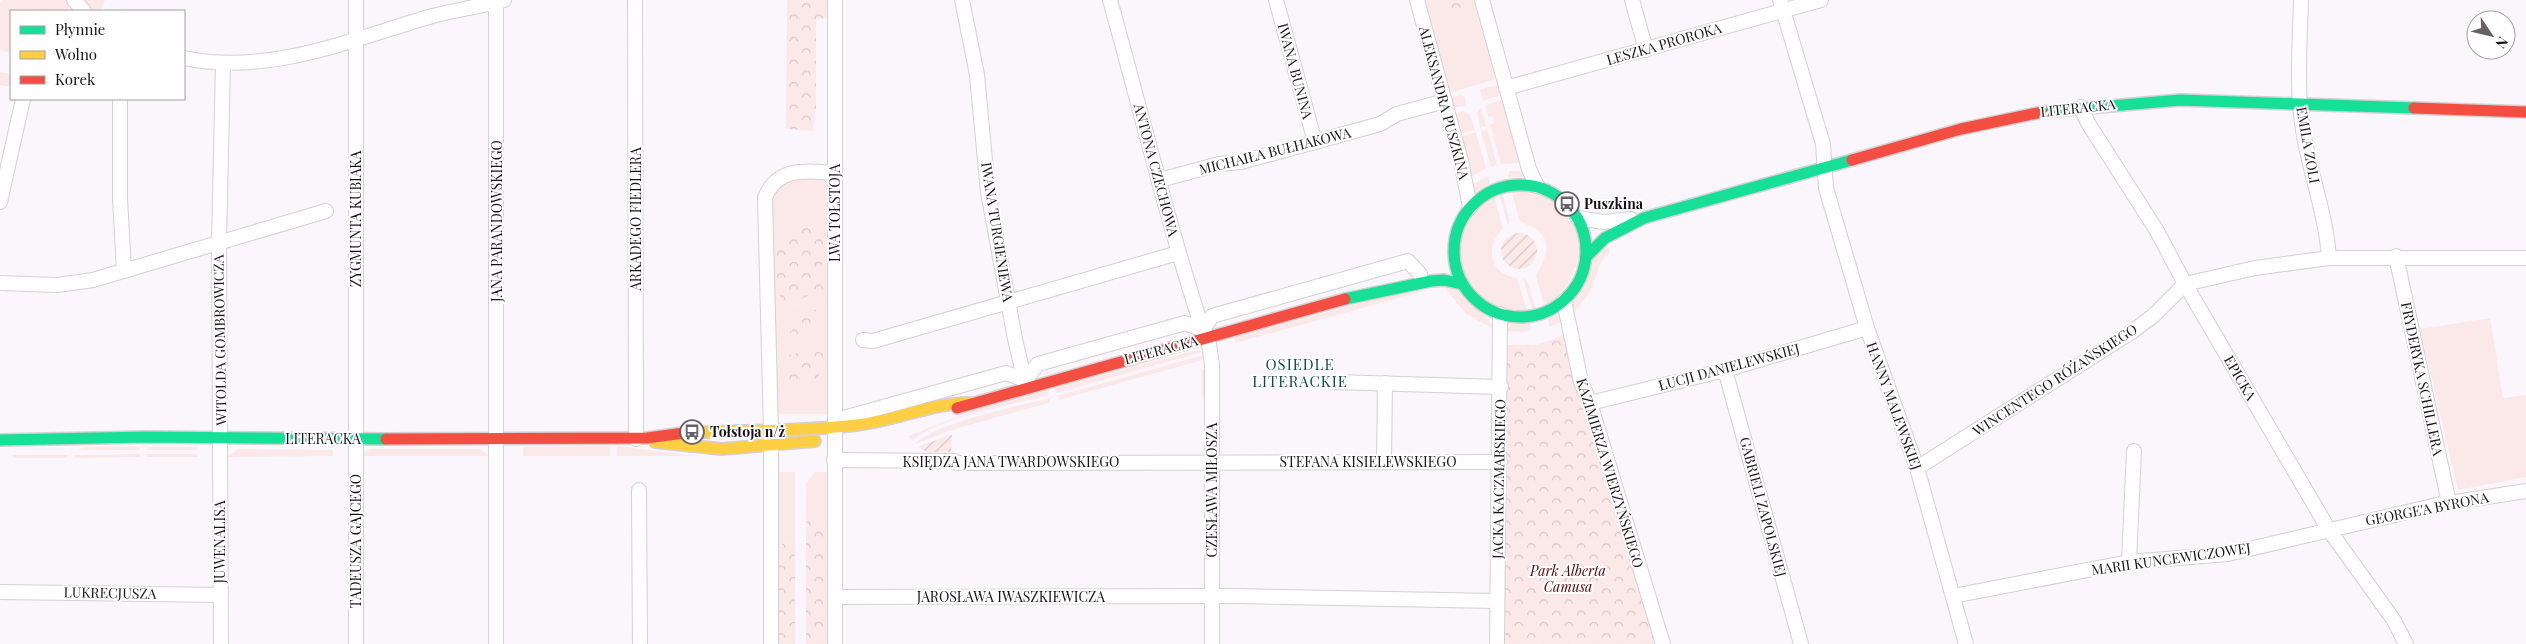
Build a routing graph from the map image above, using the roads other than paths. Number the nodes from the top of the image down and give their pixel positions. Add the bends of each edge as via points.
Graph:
1 (74, 0) edge
2 (356, 0) edge
3 (635, 0) edge
4 (835, 0) edge
5 (962, 0) edge
6 (1110, 0) edge
7 (1276, 0) edge
8 (1417, 0) edge
9 (1482, 0) edge
10 (1632, 0) edge
11 (1822, 0) edge
12 (2301, 0) edge
13 (500, 1) edge
14 (1782, 5) edge
15 (83, 10) edge
16 (356, 38) junction
17 (1646, 50) junction
18 (185, 58) edge
19 (223, 64) junction
20 (1506, 88) junction
21 (120, 100) edge
22 (22, 101) edge
23 (1445, 101) junction
24 (2300, 103) junction
25 (2082, 107) junction
26 (2526, 112) edge
27 (1315, 142) junction
28 (1823, 168) junction
29 (835, 174) junction
30 (1160, 180) junction
31 (1537, 186) junction
32 (0, 202) edge
33 (1470, 207) junction
34 (326, 211) dead end
35 (1578, 218) junction
36 (1644, 218) junction
37 (220, 242) junction
38 (1178, 253) junction
39 (1453, 254) junction
40 (2396, 256) junction
41 (1586, 257) junction
42 (2329, 258) junction
43 (2526, 258) edge
44 (124, 271) junction
45 (1420, 274) junction
46 (0, 283) edge
47 (1462, 284) junction
48 (2185, 284) junction
49 (1353, 297) junction
50 (1008, 301) junction
51 (1564, 301) junction
52 (1500, 314) junction
53 (1867, 328) junction
54 (1206, 335) junction
55 (863, 340) dead end
56 (1725, 370) junction
57 (1336, 382) dead end
58 (1026, 383) junction
59 (1385, 383) junction
60 (1500, 388) junction
61 (969, 403) junction
62 (1590, 403) junction
63 (927, 421) dead end
64 (771, 431) junction
65 (837, 431) junction
66 (642, 438) junction
67 (221, 439) junction
68 (355, 439) junction
69 (498, 439) junction
70 (0, 440) edge
71 (771, 446) junction
72 (2134, 451) dead end
73 (834, 460) junction
74 (1384, 462) junction
75 (1500, 462) junction
76 (1212, 463) junction
77 (1917, 468) junction
78 (639, 490) dead end
79 (2526, 491) edge
80 (2448, 503) junction
81 (2329, 530) junction
82 (2129, 562) junction
83 (0, 592) edge
84 (220, 595) junction
85 (1953, 596) junction
86 (835, 597) junction
87 (1212, 597) junction
88 (1496, 601) junction
89 (221, 644) edge
90 (356, 644) edge
91 (496, 644) edge
92 (640, 644) edge
93 (771, 644) edge
94 (835, 644) edge
95 (1212, 644) edge
96 (1497, 644) edge
97 (1663, 644) edge
98 (1802, 644) edge
99 (1966, 644) edge
100 (2406, 644) edge

1 - 15 street
2 - 16 street, ZYGMUNTA KUBIAKA
3 - 66 street, ARKADEGO FIEDLERA
4 - 29 street, LWA TOŁSTOJA
5 - 50 street, IWANA TURGIENIEWA via 977,76 988,192
6 - 30 street, ANTONA CZECHOWA
7 - 27 street, IWANA BUNINA
8 - 23 street, ALEKSANDRA PUSZKINA
9 - 20 street
10 - 17 street
11 - 14 street, LESZKA PROROKA
12 - 24 street, EMILA ZOLI
13 - 16 street via 445,12
13 - 69 street, JANA PARANDOWSKIEGO
14 - 17 street, LESZKA PROROKA
14 - 28 street, HANNY MALEWSKIEJ via 1823,144
16 - 19 street via 288,57
16 - 68 street, ZYGMUNTA KUBIAKA
17 - 20 street, LESZKA PROROKA
18 - 19 street
19 - 37 street, WITOLDA GOMBROWICZA
20 - 31 street
21 - 44 street
22 - 32 street
23 - 27 street, MICHAIŁA BUŁHAKOWA
23 - 33 street, ALEKSANDRA PUSZKINA
24 - 25 street, LITERACKA via 2180,100
24 - 26 street, LITERACKA
24 - 42 street, EMILA ZOLI via 2309,160 2326,224
25 - 28 street, LITERACKA via 2032,113 1961,129
25 - 48 street, EPICKA via 2088,124 2158,231
27 - 30 street, MICHAIŁA BUŁHAKOWA
28 - 36 street, LITERACKA
28 - 53 street, HANNY MALEWSKIEJ
29 - 64 street via 790,173 773,182 765,198
29 - 65 street, LWA TOŁSTOJA
30 - 38 street, ANTONA CZECHOWA
31 - 33 street via 1500,187 1481,196
31 - 35 street via 1560,198
33 - 39 street via 1460,221
34 - 37 street, WITOLDA GOMBROWICZA
35 - 36 street, LITERACKA via 1604,222
35 - 41 street
36 - 41 street, LITERACKA via 1607,234
37 - 44 street, WITOLDA GOMBROWICZA
37 - 67 street, WITOLDA GOMBROWICZA
38 - 50 street
38 - 54 street, ANTONA CZECHOWA
39 - 45 street, LITERACKA via 1437,267
39 - 47 street
40 - 42 street
40 - 43 street
40 - 80 street, FRYDERYKA SCHILLERA
41 - 51 street via 1575,288
42 - 48 street via 2255,268
44 - 46 street, WITOLDA GOMBROWICZA via 57,285
45 - 49 street, LITERACKA
45 - 54 street via 1408,261 1212,316
47 - 49 street, LITERACKA via 1431,281
47 - 52 street via 1478,302
48 - 77 street, WINCENTEGO RÓŻAŃSKIEGO via 2133,331
48 - 81 street, EPICKA
49 - 54 street, LITERACKA
50 - 55 street via 873,341
50 - 58 street, IWANA TURGIENIEWA
51 - 52 street via 1531,316
51 - 62 street, KAZIMIERZA WIERZYŃSKIEGO via 1581,382
52 - 60 street, JACKA KACZMARSKIEGO
53 - 56 street, ŁUCJI DANIELEWSKIEJ
53 - 77 street, HANNY MALEWSKIEJ
54 - 58 street, LITERACKA
54 - 58 street via 1185,323 1038,364
54 - 76 street, CZESŁAWA MIŁOSZA via 1212,365
56 - 62 street, ŁUCJI DANIELEWSKIEJ
56 - 98 street, GABRIELI ZAPOLSKIEJ
57 - 59 street
58 - 61 street, LITERACKA
58 - 65 street via 1006,373
59 - 60 street
59 - 74 street
60 - 75 street, JACKA KACZMARSKIEGO
61 - 63 street, LITERACKA
61 - 65 street, LITERACKA via 954,402
62 - 97 street, KAZIMIERZA WIERZYŃSKIEGO
64 - 65 street, LITERACKA
64 - 66 street, LITERACKA via 670,432
64 - 71 street
65 - 71 street, LITERACKA
65 - 73 street, LWA TOŁSTOJA
66 - 69 street, LITERACKA
66 - 71 street, LITERACKA via 660,444 699,448
67 - 68 street, LITERACKA
67 - 70 street, LITERACKA
67 - 84 street, JUWENALISA
68 - 69 street, LITERACKA
68 - 90 street, TADEUSZA GAJCEGO
69 - 91 street, JANA PARANDOWSKIEGO
71 - 93 street
72 - 82 street
73 - 76 street, KSIĘDZA JANA TWARDOWSKIEGO
73 - 86 street, LWA TOŁSTOJA
74 - 75 street, STEFANA KISIELEWSKIEGO
74 - 76 street, STEFANA KISIELEWSKIEGO
75 - 88 street, JACKA KACZMARSKIEGO
76 - 87 street, CZESŁAWA MIŁOSZA
77 - 85 street, HANNY MALEWSKIEJ
78 - 92 street
79 - 80 street, GEORGE'A BYRONA
80 - 81 street, GEORGE'A BYRONA
81 - 82 street, MARII KUNCEWICZOWEJ via 2228,554
81 - 100 street, EPICKA via 2393,619
82 - 85 street, MARII KUNCEWICZOWEJ
83 - 84 street, LUKRECJUSZA
84 - 89 street, JUWENALISA
85 - 99 street, HANNY MALEWSKIEJ
86 - 87 street, JAROSŁAWA IWASZKIEWICZA
86 - 94 street, LWA TOŁSTOJA
87 - 88 street, JAROSŁAWA IWASZKIEWICZA
87 - 95 street, CZESŁAWA MIŁOSZA
88 - 96 street, JACKA KACZMARSKIEGO

